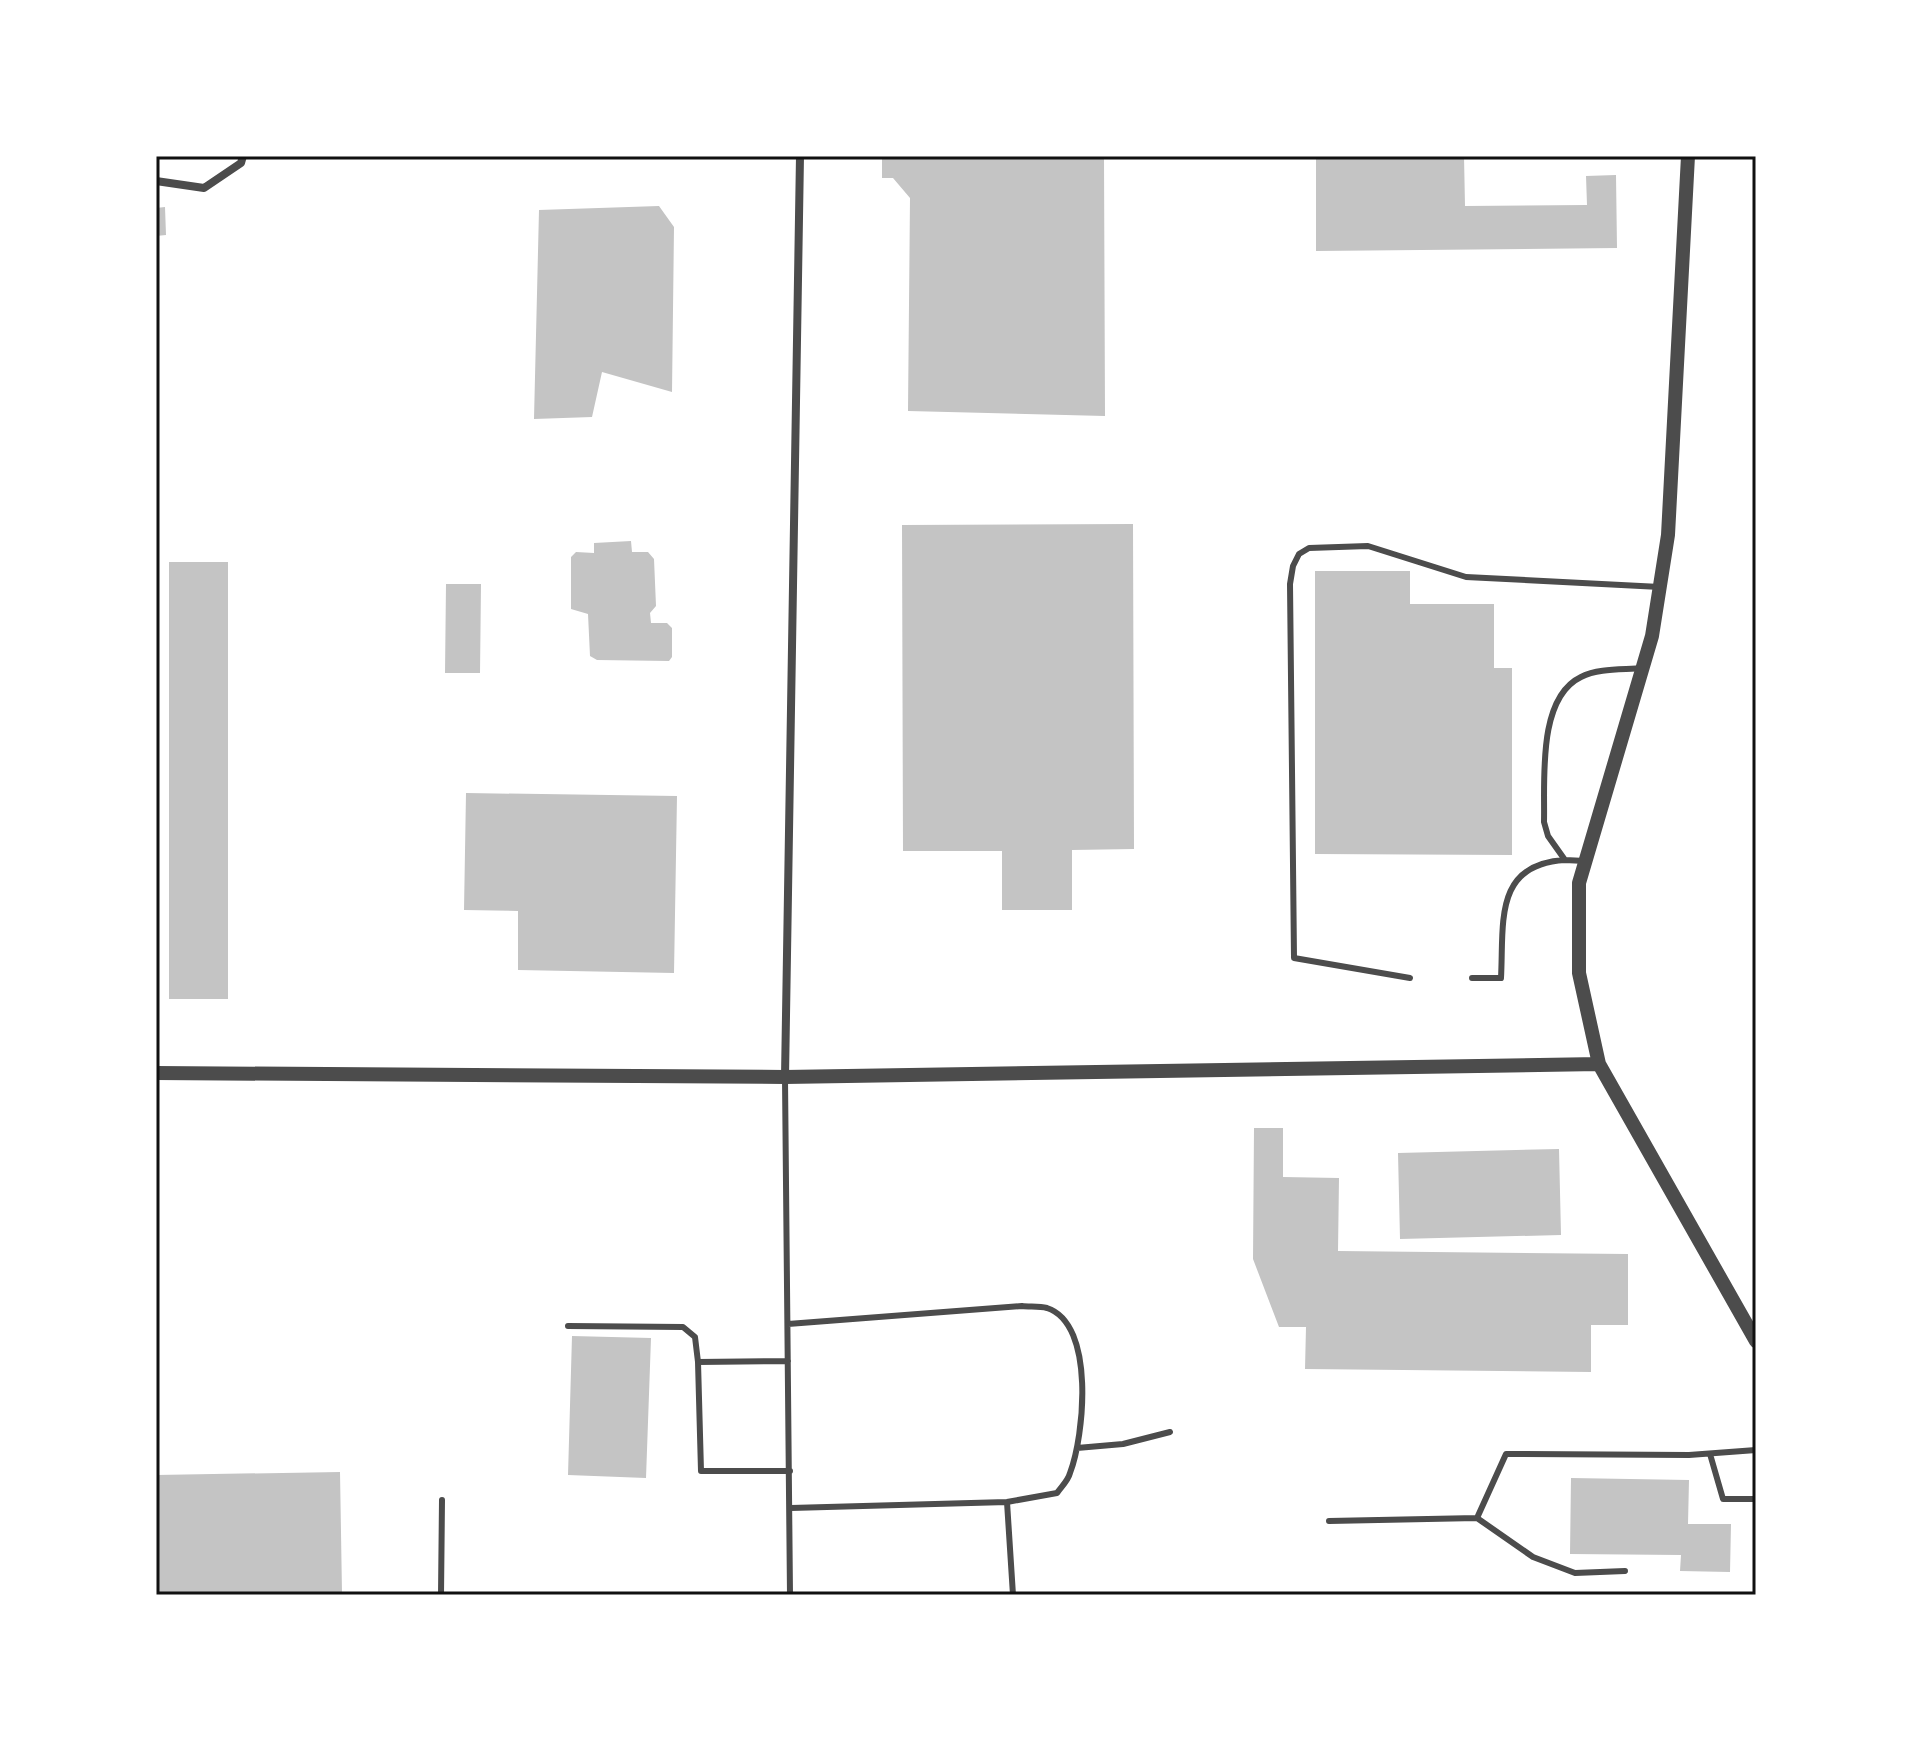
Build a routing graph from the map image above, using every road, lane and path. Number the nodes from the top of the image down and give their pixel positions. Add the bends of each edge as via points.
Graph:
1 (243, 156) edge
2 (800, 156) edge
3 (1688, 156) edge
4 (156, 181) edge
5 (1660, 587) junction
6 (1643, 668) junction
7 (1565, 860) junction
8 (1585, 861) junction
9 (1410, 978) dead end
10 (1472, 978) dead end
11 (1599, 1064) junction
12 (156, 1073) edge
13 (785, 1077) junction
14 (788, 1324) junction
15 (568, 1326) dead end
16 (1756, 1341) edge
17 (788, 1361) junction
18 (698, 1362) junction
19 (1170, 1432) dead end
20 (1077, 1448) junction
21 (1756, 1450) edge
22 (1710, 1454) junction
23 (790, 1471) junction
24 (1756, 1499) edge
25 (442, 1500) dead end
26 (1007, 1502) junction
27 (791, 1508) junction
28 (1477, 1518) junction
29 (1329, 1521) dead end
30 (1625, 1571) dead end
31 (441, 1595) edge
32 (790, 1595) edge
33 (1013, 1595) edge

1 - 4 street via 241,163 204,188
2 - 13 street
3 - 5 street via 1668,535
5 - 6 street
5 - 9 lane via 1466,577 1368,546 1309,548 1299,554 1290,584 1294,958
6 - 7 lane via 1581,677 1567,685 1556,702 1547,737 1544,822
6 - 8 street
7 - 8 lane
7 - 10 lane via 1538,863 1516,880 1504,904 1501,978
8 - 11 street via 1579,883 1579,973
11 - 13 street
11 - 16 street
12 - 13 street
13 - 14 lane
14 - 17 lane
14 - 20 lane via 1047,1308 1070,1331 1079,1362 1084,1408
15 - 18 lane via 683,1327 695,1337
17 - 18 lane
17 - 23 lane
18 - 23 lane via 701,1471
19 - 20 lane
20 - 26 lane via 1070,1476 1057,1493
21 - 22 lane
22 - 24 lane via 1723,1499
22 - 28 lane via 1506,1454
23 - 27 lane
25 - 31 lane
26 - 27 lane
26 - 33 lane
27 - 32 lane
28 - 29 lane
28 - 30 lane via 1533,1557 1575,1573

